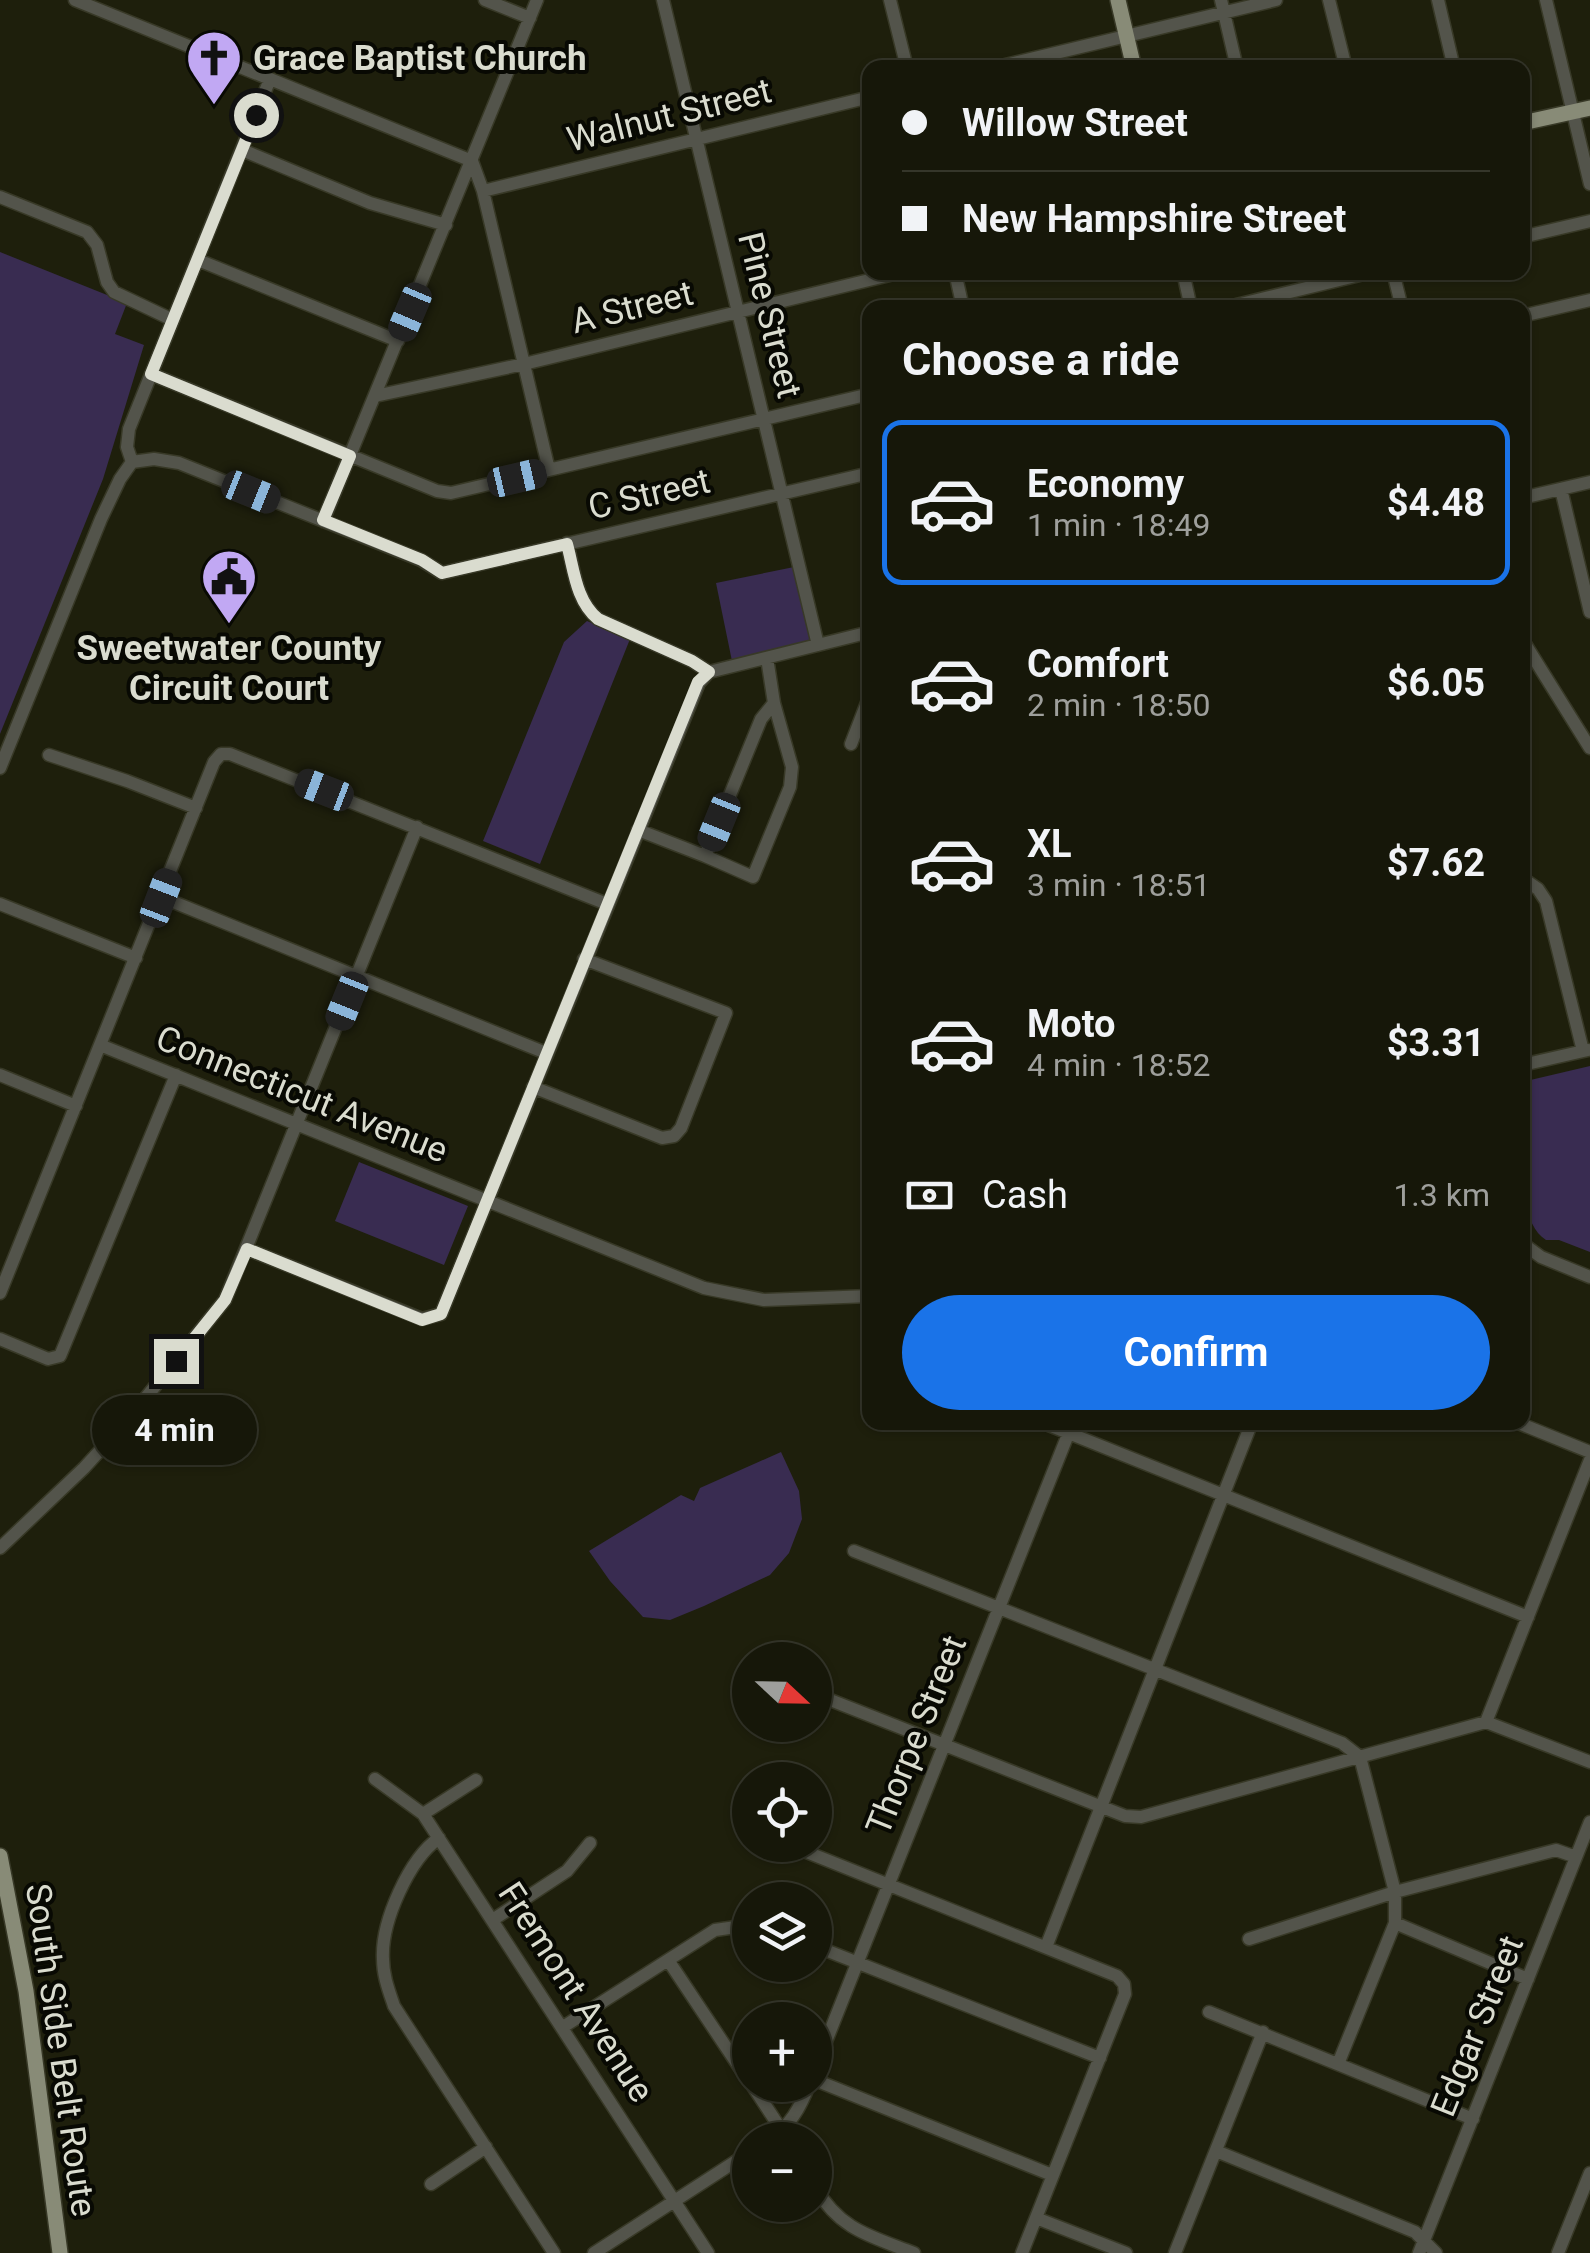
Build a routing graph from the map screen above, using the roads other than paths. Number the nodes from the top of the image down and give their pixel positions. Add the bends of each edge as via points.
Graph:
1 (76, 0) edge
2 (485, 0) edge
3 (537, 0) edge
4 (663, 0) edge
5 (890, 0) edge
6 (1118, 0) edge
7 (1276, 0) edge
8 (1330, 0) edge
9 (1438, 0) edge
10 (1546, 0) edge
11 (1222, 6) edge
12 (530, 18) junction
13 (1126, 35) junction
14 (904, 60) edge
15 (1025, 60) edge
16 (1132, 60) edge
17 (1236, 60) edge
18 (1344, 60) edge
19 (1452, 60) edge
20 (270, 80) junction
21 (862, 99) edge
22 (1590, 108) edge
23 (1573, 112) junction
24 (1530, 121) edge
25 (696, 139) junction
26 (242, 150) junction
27 (472, 161) junction
28 (1590, 184) edge
29 (483, 190) junction
30 (0, 197) edge
31 (1590, 220) edge
32 (446, 225) junction
33 (1530, 235) edge
34 (198, 260) junction
35 (869, 280) edge
36 (1339, 280) edge
37 (1257, 300) edge
38 (1590, 300) edge
39 (738, 312) junction
40 (1530, 314) edge
41 (173, 320) junction
42 (398, 341) junction
43 (524, 364) junction
44 (151, 374) junction
45 (375, 396) junction
46 (862, 396) edge
47 (764, 419) junction
48 (350, 456) junction
49 (132, 462) junction
50 (550, 470) junction
51 (862, 475) edge
52 (1590, 482) edge
53 (1560, 489) junction
54 (782, 495) junction
55 (1530, 496) edge
56 (323, 520) junction
57 (567, 544) junction
58 (1590, 612) edge
59 (862, 634) edge
60 (818, 645) junction
61 (1530, 652) edge
62 (767, 658) junction
63 (709, 672) junction
64 (774, 703) junction
65 (862, 716) edge
66 (851, 744) dead end
67 (1590, 748) edge
68 (48, 755) dead end
69 (0, 768) edge
70 (196, 808) junction
71 (418, 827) junction
72 (638, 830) junction
73 (705, 856) junction
74 (1530, 884) edge
75 (161, 898) junction
76 (0, 904) edge
77 (607, 904) junction
78 (136, 958) junction
79 (584, 959) junction
80 (357, 976) junction
81 (100, 1045) junction
82 (1586, 1050) edge
83 (546, 1053) junction
84 (1530, 1063) edge
85 (176, 1075) junction
86 (0, 1076) edge
87 (532, 1086) junction
88 (76, 1106) junction
89 (296, 1124) junction
90 (486, 1201) junction
91 (0, 1249) edge
92 (247, 1249) junction
93 (1530, 1249) edge
94 (15, 1255) junction
95 (1590, 1277) edge
96 (0, 1293) edge
97 (862, 1296) edge
98 (0, 1339) edge
99 (1530, 1428) edge
100 (1070, 1430) edge
101 (1076, 1430) edge
102 (1249, 1430) edge
103 (1590, 1452) edge
104 (1590, 1460) edge
105 (1224, 1494) junction
106 (0, 1548) edge
107 (854, 1551) dead end
108 (1000, 1607) junction
109 (1528, 1617) junction
110 (1154, 1669) junction
111 (832, 1701) edge
112 (1486, 1722) junction
113 (945, 1746) junction
114 (1360, 1756) junction
115 (1590, 1762) edge
116 (374, 1779) dead end
117 (476, 1780) dead end
118 (1100, 1806) junction
119 (423, 1814) junction
120 (1590, 1822) edge
121 (439, 1838) junction
122 (590, 1843) dead end
123 (1576, 1857) junction
124 (2, 1860) edge
125 (832, 1861) edge
126 (889, 1883) junction
127 (1395, 1892) junction
128 (494, 1919) junction
129 (1396, 1924) junction
130 (732, 1928) edge
131 (1249, 1938) dead end
132 (1046, 1947) junction
133 (832, 1952) edge
134 (668, 1960) junction
135 (857, 1962) junction
136 (1528, 1979) junction
137 (1210, 2012) dead end
138 (832, 2026) edge
139 (563, 2027) junction
140 (1263, 2032) junction
141 (732, 2056) edge
142 (1100, 2058) junction
143 (1338, 2064) junction
144 (832, 2087) edge
145 (1472, 2119) junction
146 (486, 2147) junction
147 (1216, 2151) junction
148 (732, 2163) edge
149 (1590, 2173) edge
150 (1052, 2175) junction
151 (432, 2184) dead end
152 (674, 2200) junction
153 (832, 2212) edge
154 (1036, 2218) junction
155 (1421, 2248) edge
156 (60, 2253) edge
157 (554, 2253) edge
158 (594, 2253) edge
159 (708, 2253) edge
160 (914, 2253) edge
161 (1022, 2253) edge
162 (1126, 2253) edge
163 (1175, 2253) edge
164 (1436, 2253) edge
165 (1558, 2253) edge

1 - 20 street
2 - 12 street
3 - 12 street
4 - 25 street, Pine Street
5 - 14 street
6 - 13 main road
7 - 11 street
8 - 18 street
9 - 19 street
10 - 23 street
11 - 13 street
11 - 17 street
12 - 27 street
13 - 15 street
13 - 16 main road
20 - 26 street
20 - 27 street
21 - 25 street, Walnut Street
22 - 23 main road
23 - 24 main road
23 - 28 street
25 - 29 street, Walnut Street
25 - 39 street, Pine Street
26 - 32 street via 370,203
26 - 34 street
27 - 29 street
27 - 32 street
29 - 43 street
30 - 41 street via 87,232 114,292
31 - 33 street
32 - 42 street
34 - 41 street
34 - 42 street
35 - 39 street, A Street
36 - 37 street
38 - 40 street
39 - 43 street, A Street
39 - 47 street, Pine Street
41 - 44 street
42 - 45 street
43 - 45 street, A Street
43 - 50 street
44 - 48 street
44 - 49 street via 129,430
45 - 48 street
46 - 47 street
47 - 50 street
47 - 54 street, Pine Street
48 - 50 street via 452,493
48 - 56 street
49 - 56 street via 179,463
49 - 69 street via 101,519
51 - 54 street, C Street
52 - 53 street
53 - 55 street
53 - 58 street
54 - 57 street, C Street
54 - 60 street, Pine Street
56 - 57 street, C Street via 442,573
57 - 63 street via 588,611
59 - 60 street
60 - 62 street
61 - 67 street
62 - 63 street
62 - 64 street
63 - 72 street via 698,682
64 - 73 street via 761,719
64 - 73 street via 792,766 790,787 753,877
65 - 66 street
68 - 70 street
70 - 71 street via 214,762 230,754
70 - 75 street
71 - 77 street
71 - 80 street
72 - 73 street
72 - 77 street
74 - 82 street via 1546,902
75 - 78 street
75 - 80 street
76 - 78 street
77 - 79 street
78 - 81 street
79 - 83 street
79 - 87 street via 726,1013 680,1128 662,1138
80 - 83 street
80 - 89 street
81 - 85 street, Connecticut Avenue
81 - 88 street
82 - 84 street
83 - 87 street
85 - 89 street, Connecticut Avenue
85 - 98 street via 60,1356 48,1359
86 - 88 street
87 - 90 street
88 - 94 street
89 - 90 street, Connecticut Avenue
89 - 92 street
90 - 92 street via 441,1314 432,1319
90 - 97 street, Connecticut Avenue via 704,1288 764,1300
91 - 94 street
92 - 106 street via 225,1300 126,1422
93 - 95 street
94 - 96 street
99 - 103 street
100 - 108 street, Thorpe Street
101 - 105 street
102 - 105 street
104 - 109 street
105 - 109 street
105 - 110 street
107 - 108 street
108 - 110 street
108 - 113 street, Thorpe Street
109 - 112 street
110 - 114 street
110 - 118 street
111 - 113 street
112 - 114 street
112 - 115 street
113 - 118 street
113 - 126 street, Thorpe Street
114 - 118 street via 1141,1817
114 - 127 street
116 - 119 street, Fremont Avenue
117 - 119 street
118 - 132 street
119 - 121 street, Fremont Avenue
120 - 123 street, Edgar Street
121 - 128 street, Fremont Avenue
121 - 146 street via 413,1864 388,1925 385,1980 394,2006
122 - 128 street via 567,1872
123 - 127 street via 1556,1850
123 - 136 street, Edgar Street
124 - 156 main road, South Side Belt Route
125 - 126 street
126 - 132 street
126 - 135 street, Thorpe Street
127 - 129 street
127 - 131 street
128 - 139 street, Fremont Avenue
129 - 136 street
129 - 143 street
130 - 134 street via 716,1930
132 - 142 street via 1124,1984
133 - 135 street
134 - 139 street
134 - 141 street
135 - 138 street, Thorpe Street
135 - 142 street
136 - 145 street, Edgar Street
137 - 140 street
139 - 152 street, Fremont Avenue
140 - 143 street
140 - 147 street
142 - 150 street
143 - 145 street
144 - 150 street
145 - 155 street, Edgar Street
146 - 151 street
146 - 157 street
147 - 155 street via 1415,2232
147 - 163 street
148 - 152 street
149 - 165 street
150 - 154 street
152 - 158 street
152 - 159 street, Fremont Avenue
153 - 160 street via 852,2228
154 - 161 street
154 - 162 street
155 - 164 street

